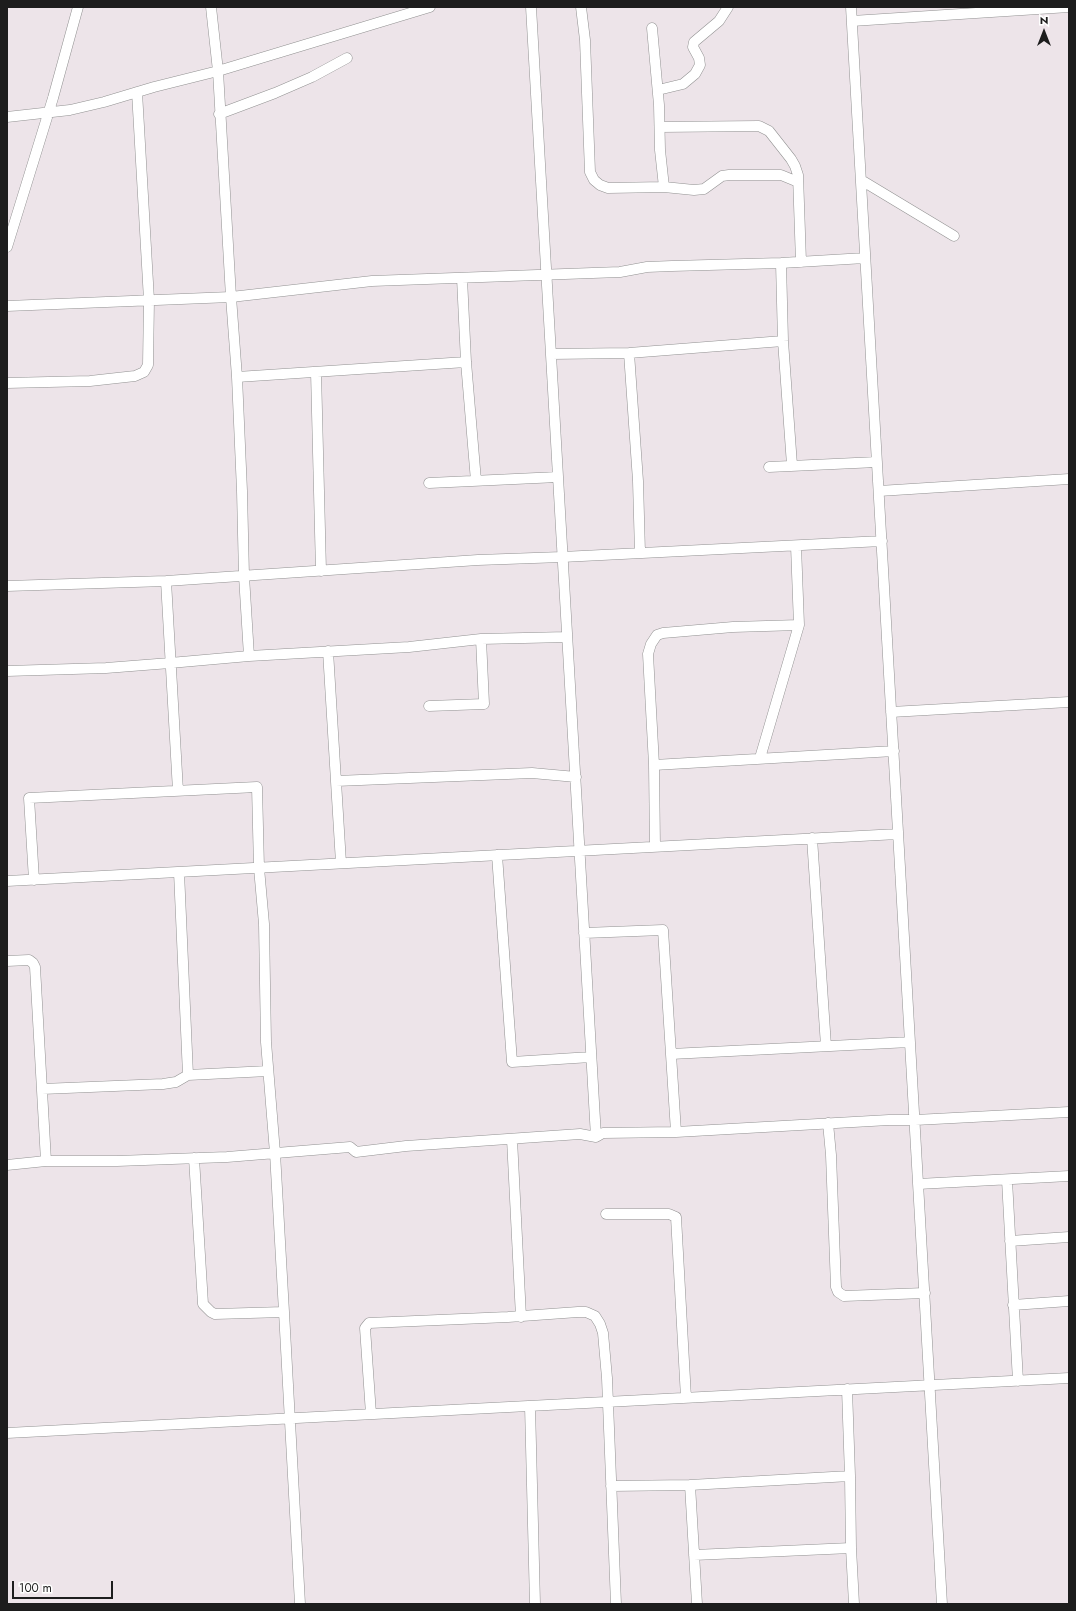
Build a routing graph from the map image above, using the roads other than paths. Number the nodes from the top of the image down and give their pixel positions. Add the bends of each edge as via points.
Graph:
1 (78, 7) edge
2 (211, 7) edge
3 (430, 7) edge
4 (531, 7) edge
5 (581, 7) edge
6 (728, 7) edge
7 (851, 7) edge
8 (1069, 8) edge
9 (957, 11) edge
10 (852, 20) junction
11 (652, 28) dead end
12 (347, 58) dead end
13 (218, 71) junction
14 (658, 90) junction
15 (137, 92) junction
16 (48, 112) junction
17 (219, 114) junction
18 (7, 117) edge
19 (660, 128) junction
20 (861, 180) junction
21 (798, 182) junction
22 (664, 186) junction
23 (954, 236) dead end
24 (7, 247) edge
25 (865, 258) junction
26 (801, 262) junction
27 (781, 263) junction
28 (546, 275) junction
29 (462, 278) junction
30 (231, 297) junction
31 (149, 300) junction
32 (7, 306) edge
33 (783, 340) junction
34 (630, 353) junction
35 (551, 354) junction
36 (466, 362) junction
37 (316, 372) junction
38 (237, 377) junction
39 (7, 383) edge
40 (877, 462) junction
41 (792, 465) junction
42 (769, 467) dead end
43 (558, 477) junction
44 (1069, 479) edge
45 (476, 481) junction
46 (429, 483) dead end
47 (879, 491) junction
48 (882, 541) junction
49 (796, 546) junction
50 (640, 553) junction
51 (562, 558) junction
52 (321, 571) junction
53 (244, 576) junction
54 (166, 581) junction
55 (7, 586) edge
56 (799, 625) junction
57 (567, 637) junction
58 (481, 639) junction
59 (328, 651) junction
60 (249, 656) junction
61 (170, 663) junction
62 (7, 671) edge
63 (1069, 702) edge
64 (429, 706) dead end
65 (891, 712) junction
66 (894, 751) junction
67 (760, 758) junction
68 (654, 765) junction
69 (576, 777) junction
70 (336, 781) junction
71 (178, 791) junction
72 (898, 834) junction
73 (812, 838) junction
74 (655, 847) junction
75 (579, 851) junction
76 (497, 855) junction
77 (341, 863) junction
78 (260, 868) junction
79 (179, 872) junction
80 (34, 880) junction
81 (7, 881) edge
82 (584, 933) junction
83 (7, 961) edge
84 (910, 1042) junction
85 (826, 1046) junction
86 (671, 1054) junction
87 (591, 1057) junction
88 (268, 1071) junction
89 (188, 1076) junction
90 (42, 1089) junction
91 (1069, 1112) edge
92 (915, 1120) junction
93 (828, 1123) junction
94 (676, 1132) junction
95 (596, 1137) junction
96 (512, 1139) junction
97 (275, 1153) junction
98 (194, 1158) junction
99 (46, 1161) junction
100 (7, 1165) edge
101 (1069, 1176) edge
102 (1007, 1180) junction
103 (918, 1184) junction
104 (606, 1214) dead end
105 (1069, 1237) edge
106 (1010, 1241) junction
107 (925, 1293) junction
108 (1069, 1301) edge
109 (1013, 1304) junction
110 (284, 1312) junction
111 (521, 1317) junction
112 (1069, 1378) edge
113 (1018, 1381) junction
114 (930, 1385) junction
115 (847, 1389) junction
116 (686, 1398) junction
117 (607, 1402) junction
118 (530, 1406) junction
119 (371, 1414) junction
120 (289, 1418) junction
121 (7, 1433) edge
122 (850, 1476) junction
123 (690, 1485) junction
124 (610, 1486) junction
125 (851, 1548) junction
126 (694, 1555) junction
127 (300, 1604) edge
128 (535, 1604) edge
129 (616, 1604) edge
130 (697, 1604) edge
131 (854, 1604) edge
132 (942, 1604) edge

1 - 16 street
2 - 13 street
3 - 13 street
4 - 28 street
5 - 22 street via 590,172 594,180 608,188
6 - 14 street via 719,21 694,42 693,47 700,66 695,74 683,84
7 - 10 street
8 - 9 street
9 - 10 street
10 - 20 street
11 - 14 street
12 - 17 street via 312,78
13 - 15 street
13 - 17 street
14 - 19 street
15 - 16 street via 86,107
15 - 31 street
16 - 18 street
16 - 24 street
17 - 30 street
19 - 21 street via 764,128 795,166
19 - 22 street
20 - 23 street
20 - 25 street
21 - 22 street via 781,175 729,175 722,176 704,189
21 - 26 street
25 - 26 street
25 - 40 street
26 - 27 street
27 - 28 street via 647,267 620,272
27 - 33 street
28 - 29 street
28 - 35 street
29 - 30 street via 372,281
29 - 36 street
30 - 31 street
30 - 38 street
31 - 32 street
31 - 39 street via 148,364 144,372 135,376 90,381
33 - 34 street
33 - 41 street
34 - 35 street
34 - 50 street
35 - 43 street
36 - 37 street
36 - 45 street
37 - 38 street
37 - 52 street
38 - 53 street
40 - 41 street
40 - 47 street
41 - 42 street
43 - 45 street
43 - 51 street
44 - 47 street
45 - 46 street
47 - 48 street
48 - 49 street
48 - 65 street
49 - 50 street
49 - 56 street
50 - 51 street
51 - 52 street via 478,560
51 - 57 street
52 - 53 street
53 - 54 street
53 - 60 street
54 - 55 street
54 - 61 street
56 - 67 street
56 - 68 street via 733,627 658,635 651,644 648,654
57 - 58 street
57 - 69 street
58 - 59 street via 409,647
58 - 64 street via 484,704
59 - 60 street
59 - 70 street
60 - 61 street
61 - 62 street
61 - 71 street
63 - 65 street
65 - 66 street
66 - 67 street
66 - 72 street
67 - 68 street
68 - 74 street
69 - 70 street via 532,773
69 - 75 street
70 - 77 street
71 - 78 street via 257,787
71 - 80 street via 29,798
72 - 73 street
72 - 84 street
73 - 74 street
73 - 85 street
74 - 75 street
75 - 76 street
75 - 82 street
76 - 77 street
76 - 87 street via 512,1062
77 - 78 street
78 - 79 street
78 - 88 street
79 - 80 street
79 - 89 street
80 - 81 street
82 - 86 street via 663,930
82 - 87 street
83 - 90 street via 29,960 35,967
84 - 85 street
84 - 92 street
85 - 86 street
86 - 94 street
87 - 95 street
88 - 89 street
88 - 97 street
89 - 90 street via 176,1082 163,1084
90 - 99 street
91 - 92 street
92 - 93 street
92 - 103 street
93 - 94 street
93 - 107 street via 838,1292 844,1296
94 - 95 street via 603,1133
95 - 96 street via 580,1134
96 - 97 street via 356,1152 350,1146
96 - 111 street
97 - 98 street
97 - 110 street
98 - 99 street
98 - 110 street via 203,1304 215,1314
99 - 100 street
101 - 102 street
102 - 103 street
102 - 106 street
103 - 107 street
104 - 116 street via 670,1214 676,1217
105 - 106 street
106 - 109 street
107 - 114 street
108 - 109 street
109 - 113 street
110 - 120 street
111 - 117 street via 578,1312 595,1316 602,1333
111 - 119 street via 370,1323 365,1328
112 - 113 street
113 - 114 street
114 - 115 street
114 - 132 street
115 - 116 street
115 - 122 street
116 - 117 street
117 - 118 street
117 - 124 street
118 - 119 street
118 - 128 street
119 - 120 street
120 - 121 street
120 - 127 street
122 - 123 street
122 - 125 street
123 - 124 street
123 - 126 street
124 - 129 street
125 - 126 street
125 - 131 street
126 - 130 street

